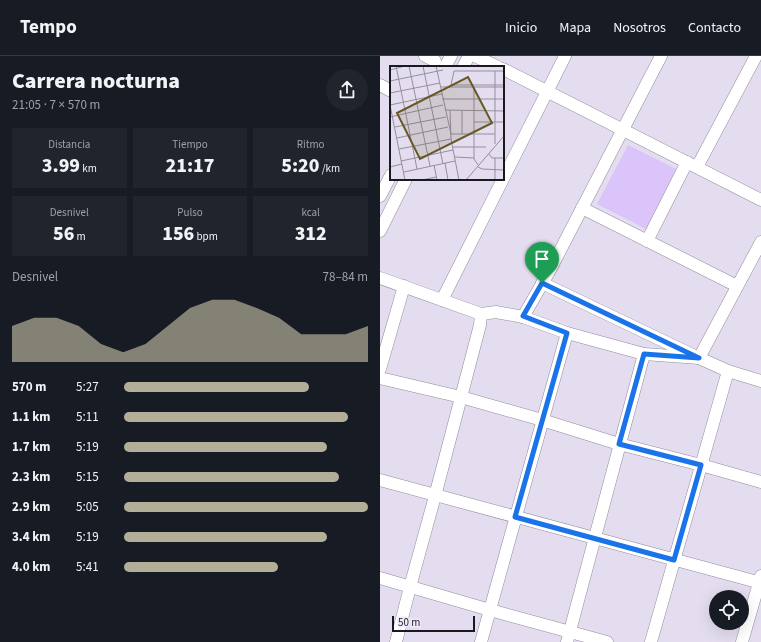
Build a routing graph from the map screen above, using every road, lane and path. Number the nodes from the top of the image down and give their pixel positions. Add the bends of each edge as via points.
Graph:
1 (451, 56) edge
2 (468, 56) edge
3 (475, 56) edge
4 (565, 56) edge
5 (661, 56) edge
6 (756, 56) edge
7 (435, 61) edge
8 (463, 66) edge
9 (496, 66) edge
10 (504, 69) edge
11 (380, 85) edge
12 (390, 90) edge
13 (548, 91) junction
14 (624, 130) junction
15 (692, 165) junction
16 (390, 177) edge
17 (504, 178) edge
18 (406, 180) edge
19 (503, 180) edge
20 (380, 195) edge
21 (761, 200) edge
22 (582, 208) junction
23 (380, 231) edge
24 (647, 241) junction
25 (761, 242) edge
26 (380, 278) edge
27 (542, 283) junction
28 (404, 286) junction
29 (737, 286) junction
30 (442, 300) junction
31 (481, 314) junction
32 (523, 316) junction
33 (567, 333) junction
34 (644, 354) junction
35 (699, 358) junction
36 (380, 369) edge
37 (728, 371) junction
38 (380, 378) edge
39 (761, 381) edge
40 (461, 397) junction
41 (542, 420) junction
42 (619, 444) junction
43 (701, 465) junction
44 (380, 480) edge
45 (761, 482) edge
46 (435, 496) junction
47 (515, 517) junction
48 (595, 539) junction
49 (674, 560) junction
50 (380, 578) edge
51 (760, 580) edge
52 (410, 587) junction
53 (490, 610) junction
54 (569, 637) edge
55 (396, 642) edge
56 (481, 642) edge
57 (607, 642) edge
58 (651, 642) edge
59 (742, 642) edge

1 - 7 street
2 - 8 street
3 - 9 street
4 - 13 street
5 - 14 street
6 - 15 street
10 - 13 street
11 - 12 street
13 - 14 street
13 - 17 street
14 - 15 street
14 - 22 street
15 - 21 street
15 - 24 street
16 - 20 street
18 - 23 street
19 - 30 street
22 - 24 street
22 - 27 street
24 - 29 street
25 - 29 street
26 - 28 street
27 - 32 street
27 - 35 street
28 - 30 street
28 - 36 street
29 - 35 street
30 - 31 street
31 - 32 street via 496,312
31 - 40 street
32 - 33 street
33 - 34 street
33 - 41 street
34 - 35 street
34 - 42 street
35 - 37 street
37 - 39 street
37 - 43 street
38 - 40 street
40 - 41 street
40 - 46 street
41 - 42 street
41 - 47 street
42 - 43 street
42 - 48 street
43 - 45 street
43 - 49 street
44 - 46 street
46 - 47 street
46 - 52 street
47 - 48 street
47 - 53 street
48 - 49 street
48 - 54 street
49 - 51 street
49 - 58 street
50 - 52 street
51 - 59 street
52 - 53 street
52 - 55 street
53 - 54 street
53 - 56 street
54 - 57 street

